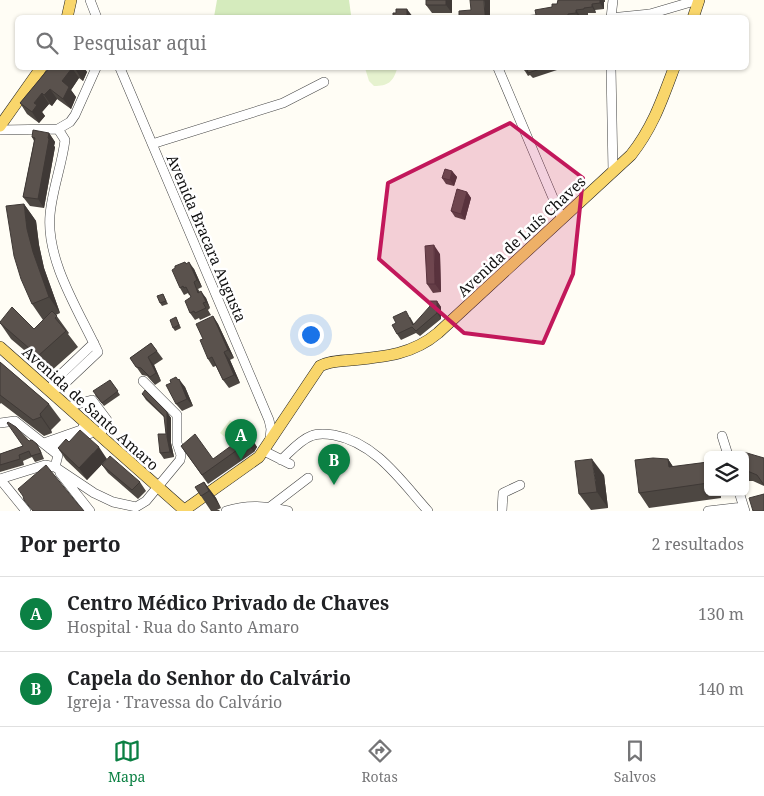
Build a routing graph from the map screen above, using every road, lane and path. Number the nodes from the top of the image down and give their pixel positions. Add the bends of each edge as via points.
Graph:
1 (70, 0) edge
2 (90, 0) edge
3 (613, 0) edge
4 (698, 2) edge
5 (68, 15) edge
6 (97, 15) edge
7 (610, 15) edge
8 (637, 15) edge
9 (693, 15) edge
10 (40, 70) edge
11 (95, 70) edge
12 (121, 70) edge
13 (499, 70) edge
14 (611, 70) edge
15 (673, 70) edge
16 (324, 82) dead end
17 (0, 126) edge
18 (58, 129) junction
19 (0, 130) edge
20 (152, 144) junction
21 (613, 172) junction
22 (562, 219) junction
23 (0, 346) edge
24 (142, 381) dead end
25 (50, 391) junction
26 (67, 407) junction
27 (288, 416) junction
28 (269, 420) junction
29 (0, 423) edge
30 (93, 430) junction
31 (722, 436) dead end
32 (47, 446) junction
33 (266, 447) junction
34 (727, 451) edge
35 (55, 467) junction
36 (308, 478) dead end
37 (0, 479) edge
38 (520, 485) dead end
39 (159, 489) junction
40 (740, 496) edge
41 (270, 507) junction
42 (744, 509) edge
43 (186, 510) edge
44 (26, 511) edge
45 (90, 511) edge
46 (171, 511) edge
47 (226, 511) edge
48 (288, 511) edge
49 (428, 511) edge
50 (502, 511) edge
51 (708, 511) edge

1 - 5 main road
2 - 6 street
3 - 7 street
4 - 8 street
4 - 9 main road
10 - 17 main road
11 - 18 street via 75,115
12 - 20 street, Avenida Bracara Augusta
13 - 22 street
14 - 21 street
15 - 21 main road, Avenida de Luís Chaves via 644,138
16 - 20 street via 283,103
18 - 19 street
18 - 25 street via 65,140 50,215 50,233 61,274 94,343 55,380
20 - 28 street, Avenida Bracara Augusta
21 - 22 main road, Avenida de Luís Chaves
22 - 27 main road, Avenida de Luís Chaves via 438,333 416,348 392,356 337,362 318,368
23 - 25 main road, Avenida de Santo Amaro
24 - 39 street via 177,415 180,460
25 - 26 main road, Avenida de Santo Amaro
26 - 30 main road, Avenida de Santo Amaro
26 - 30 street via 92,400 107,420
27 - 28 street via 278,423
27 - 33 main road, Avenida de Luís Chaves
28 - 33 street, Avenida Bracara Augusta via 271,431
29 - 32 street via 15,421
30 - 32 street via 81,430
30 - 39 main road, Avenida de Santo Amaro
31 - 34 street
32 - 35 street via 58,455
33 - 43 main road, Avenida de Luís Chaves via 257,460
33 - 49 street via 285,462 306,438 314,435 327,434 358,442 382,460
35 - 37 street via 45,465
35 - 39 street via 94,493 130,506 143,504
35 - 45 street
36 - 41 street
37 - 44 street
38 - 50 street via 504,493
39 - 43 main road, Avenida de Santo Amaro
39 - 46 main road, Avenida de Santo Amaro
40 - 42 street
41 - 47 street via 249,506
41 - 48 street
42 - 51 street

